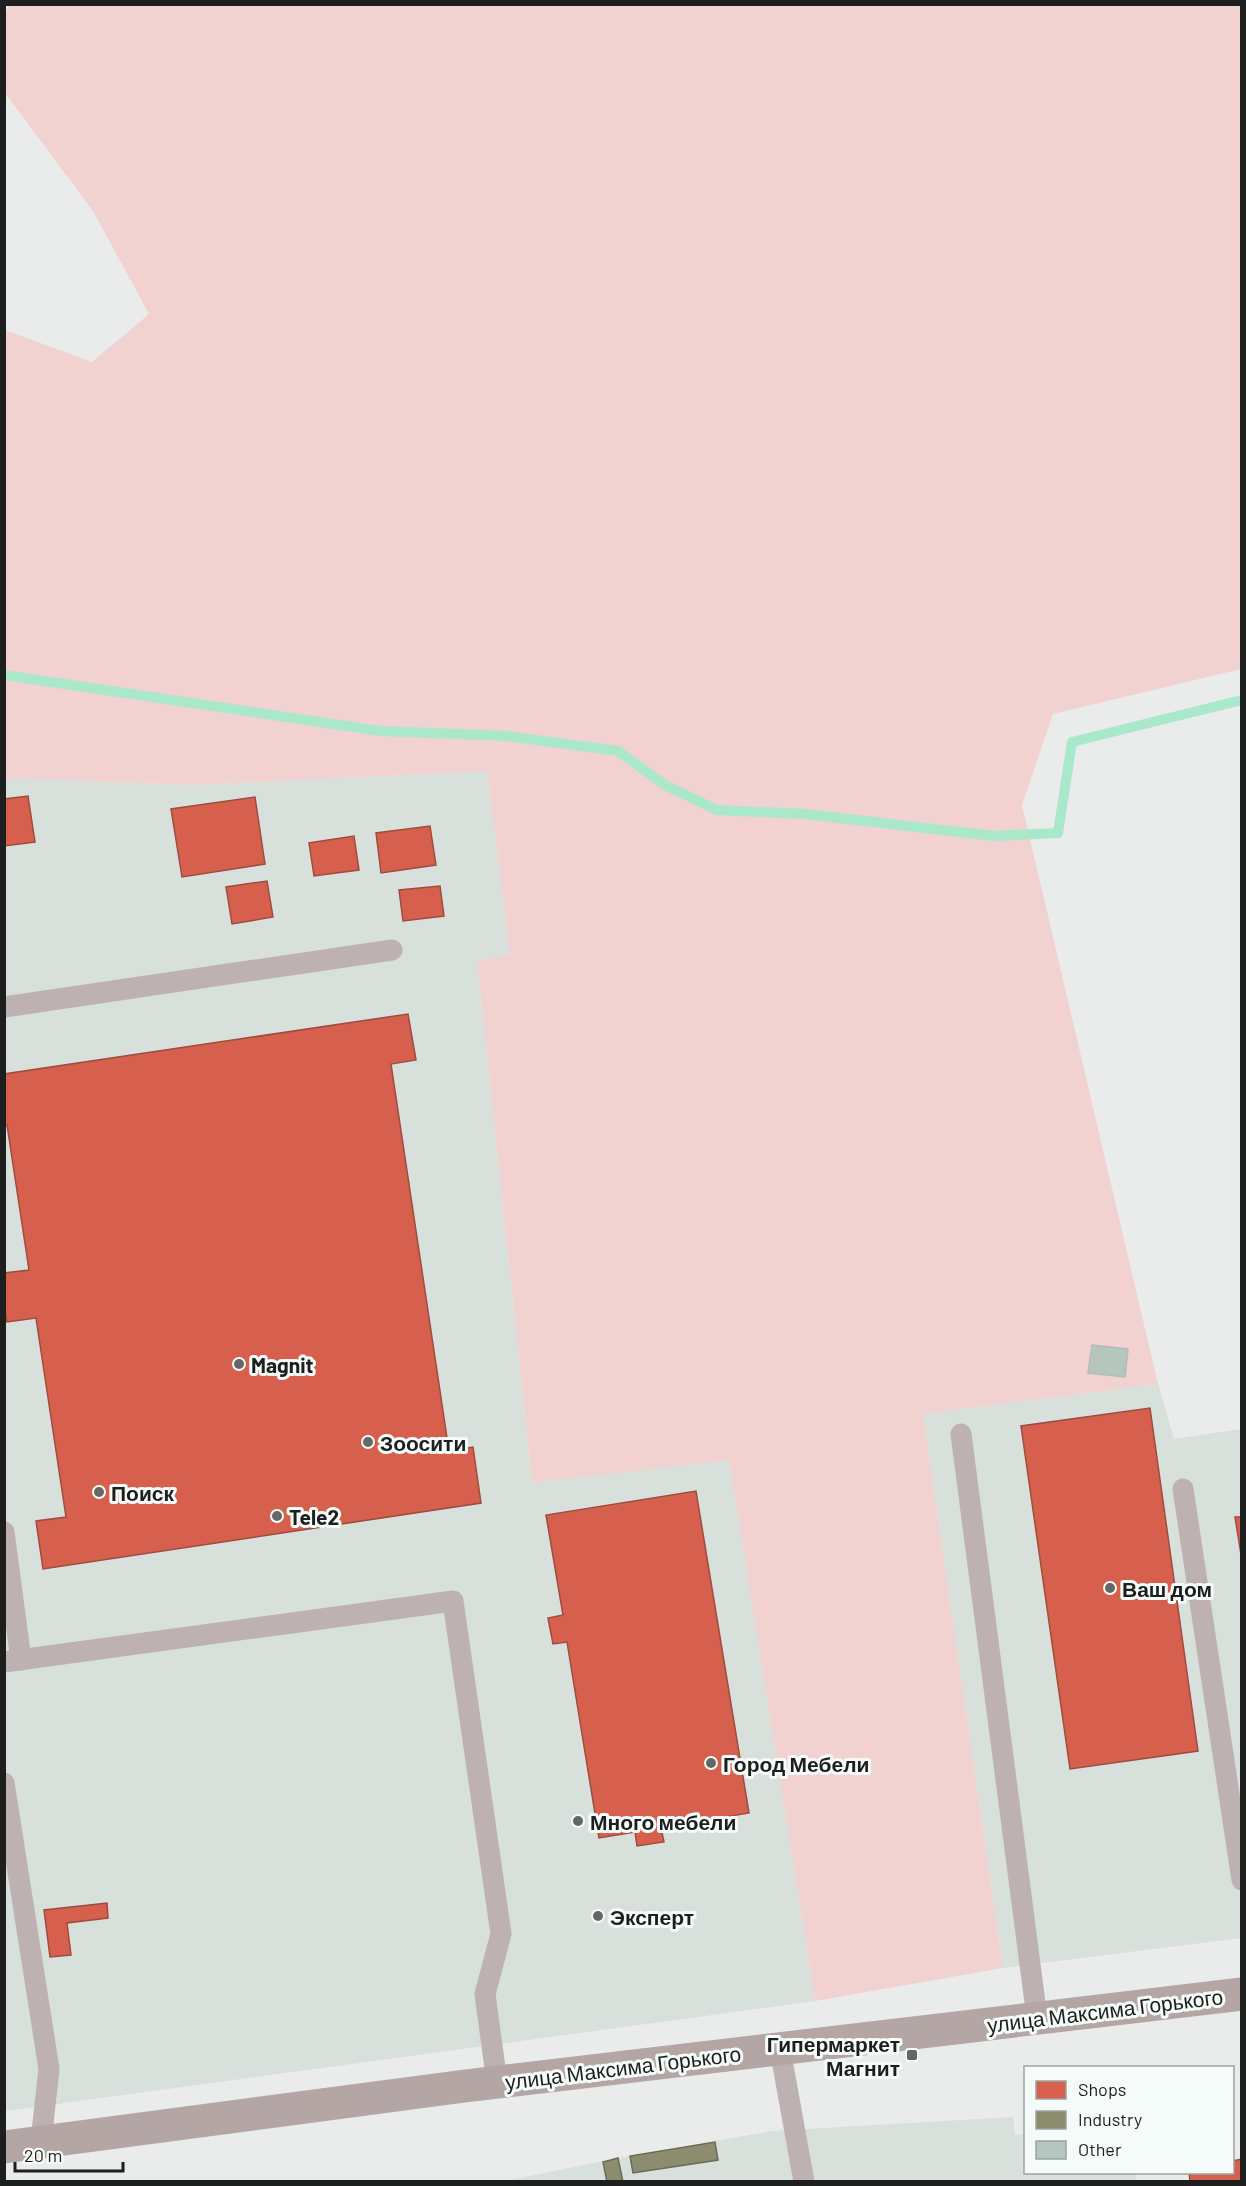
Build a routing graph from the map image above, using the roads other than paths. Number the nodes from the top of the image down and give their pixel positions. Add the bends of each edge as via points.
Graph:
1 (392, 950) dead end
2 (4, 1007) edge
3 (961, 1434) dead end
4 (1183, 1489) dead end
5 (4, 1532) edge
6 (13, 1661) edge
7 (4, 1784) edge
8 (1242, 1880) edge
9 (1242, 1994) edge
10 (1037, 2018) junction
11 (780, 2049) junction
12 (497, 2082) junction
13 (41, 2141) junction
14 (4, 2147) edge
15 (806, 2179) edge

1 - 2 lane
3 - 10 lane
4 - 8 lane
5 - 6 lane
6 - 12 lane via 453,1601 501,1934 485,1994
7 - 13 lane via 50,2069
9 - 10 main road, улица Максима Горького
10 - 11 main road, улица Максима Горького
11 - 12 main road, улица Максима Горького
11 - 15 lane
12 - 13 main road, улица Максима Горького
13 - 14 main road, улица Максима Горького

